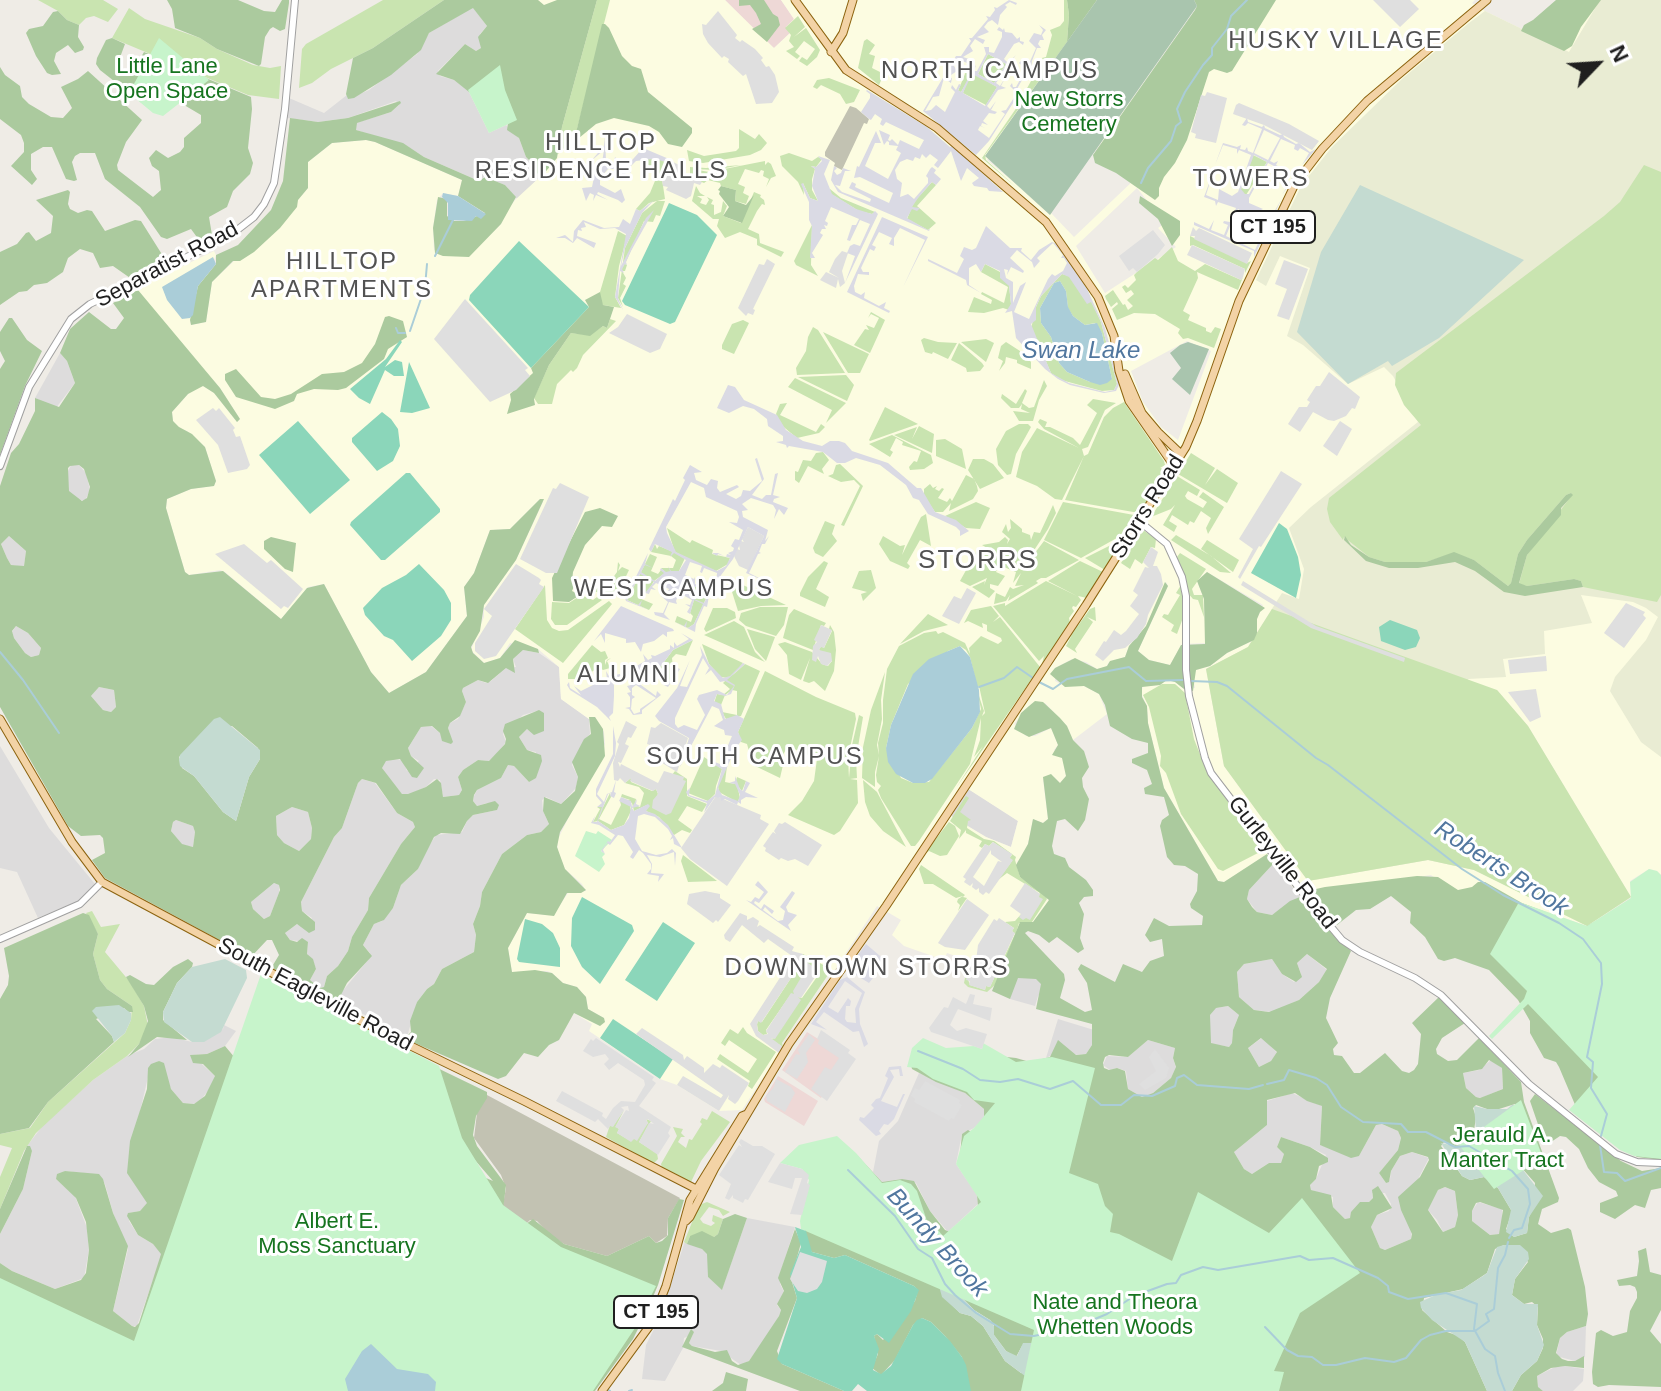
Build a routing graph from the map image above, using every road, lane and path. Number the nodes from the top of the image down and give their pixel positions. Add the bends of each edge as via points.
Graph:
1 (295, 0) edge
2 (795, 0) edge
3 (853, 0) edge
4 (1487, 0) edge
5 (834, 56) junction
6 (1115, 342) junction
7 (1181, 454) junction
8 (0, 466) edge
9 (1174, 466) junction
10 (1139, 521) junction
11 (0, 719) edge
12 (102, 882) junction
13 (0, 939) edge
14 (1661, 1163) edge
15 (699, 1191) junction
16 (602, 1391) edge

1 - 8 street, Separatist Road via 274,183 264,204 228,237 90,304 71,319 29,387
2 - 5 main road
3 - 5 main road
4 - 7 main road, Storrs Road / CT 195 via 1367,101 1295,184 1239,301
5 - 6 main road via 937,128 1046,222 1098,297
6 - 7 main road via 1142,413
6 - 9 main road via 1129,401
7 - 9 main road, Storrs Road / CT 195
9 - 10 main road, Storrs Road / CT 195
10 - 14 street, Gurleyville Road via 1167,544 1182,577 1186,670 1194,720 1211,773 1302,892 1342,940 1441,995 1529,1084 1616,1154
10 - 15 main road, Storrs Road / CT 195
11 - 12 main road, South Eagleville Road via 72,842
12 - 13 street via 80,904
12 - 15 main road, South Eagleville Road via 382,1032
15 - 16 main road, Storrs Road / CT 195 via 685,1214 656,1312

